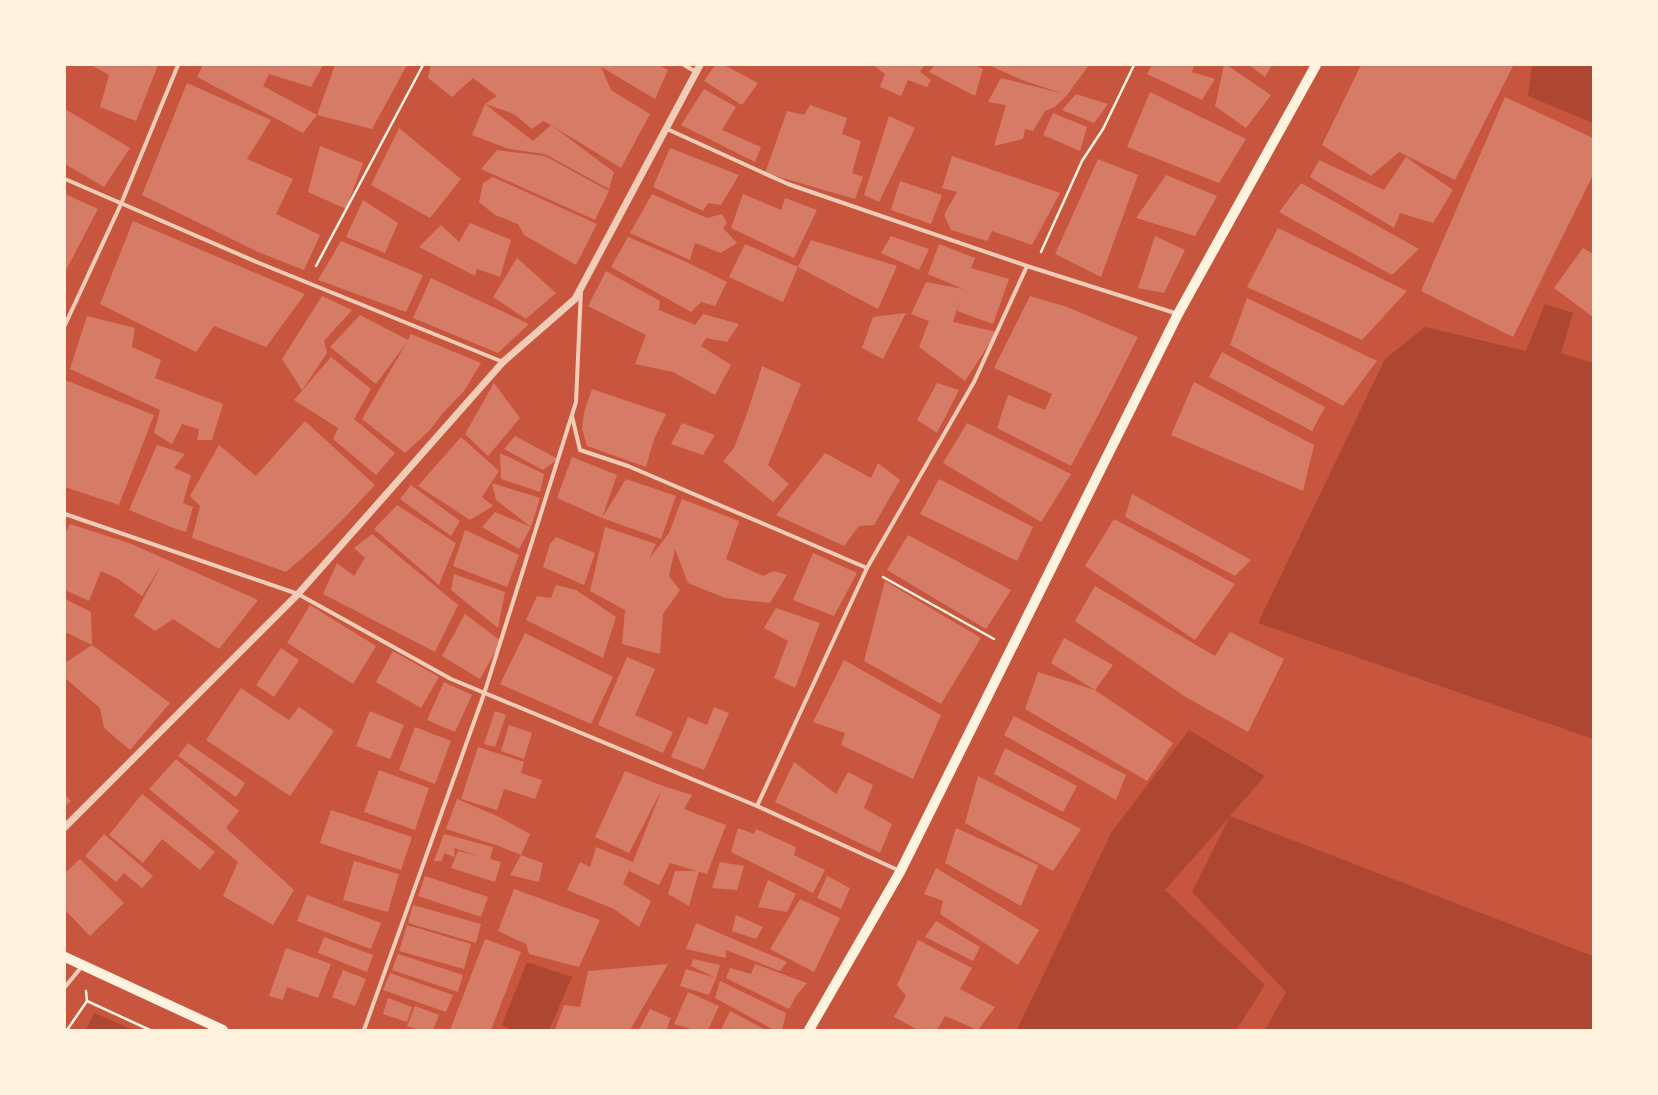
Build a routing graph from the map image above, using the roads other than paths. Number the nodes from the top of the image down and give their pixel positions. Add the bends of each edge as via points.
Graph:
1 (178, 65) edge
2 (684, 65) edge
3 (700, 65) edge
4 (1316, 65) edge
5 (696, 72) junction
6 (667, 129) junction
7 (65, 179) edge
8 (121, 204) junction
9 (1027, 266) junction
10 (581, 288) junction
11 (1178, 314) junction
12 (65, 325) edge
13 (503, 362) junction
14 (572, 415) junction
15 (65, 514) edge
16 (867, 568) junction
17 (298, 594) junction
18 (484, 694) junction
19 (756, 806) junction
20 (65, 828) edge
21 (900, 872) junction
22 (65, 957) edge
23 (83, 965) junction
24 (65, 987) edge
25 (223, 1030) edge
26 (364, 1030) edge
27 (809, 1030) edge

1 - 8 street
2 - 5 street
3 - 5 street
4 - 11 main road
5 - 6 street
6 - 9 street via 788,184
6 - 10 street
7 - 8 street
8 - 12 street
8 - 13 street
9 - 11 street
9 - 16 street via 974,382
10 - 13 street via 575,300
10 - 14 street via 576,402
11 - 21 main road
13 - 17 street
14 - 16 street via 580,450 628,466
14 - 18 street
15 - 17 street
16 - 19 street
17 - 18 street via 451,679
17 - 20 street
18 - 19 street
18 - 26 street
19 - 21 street
21 - 27 main road
22 - 23 main road
23 - 24 street
23 - 25 main road

